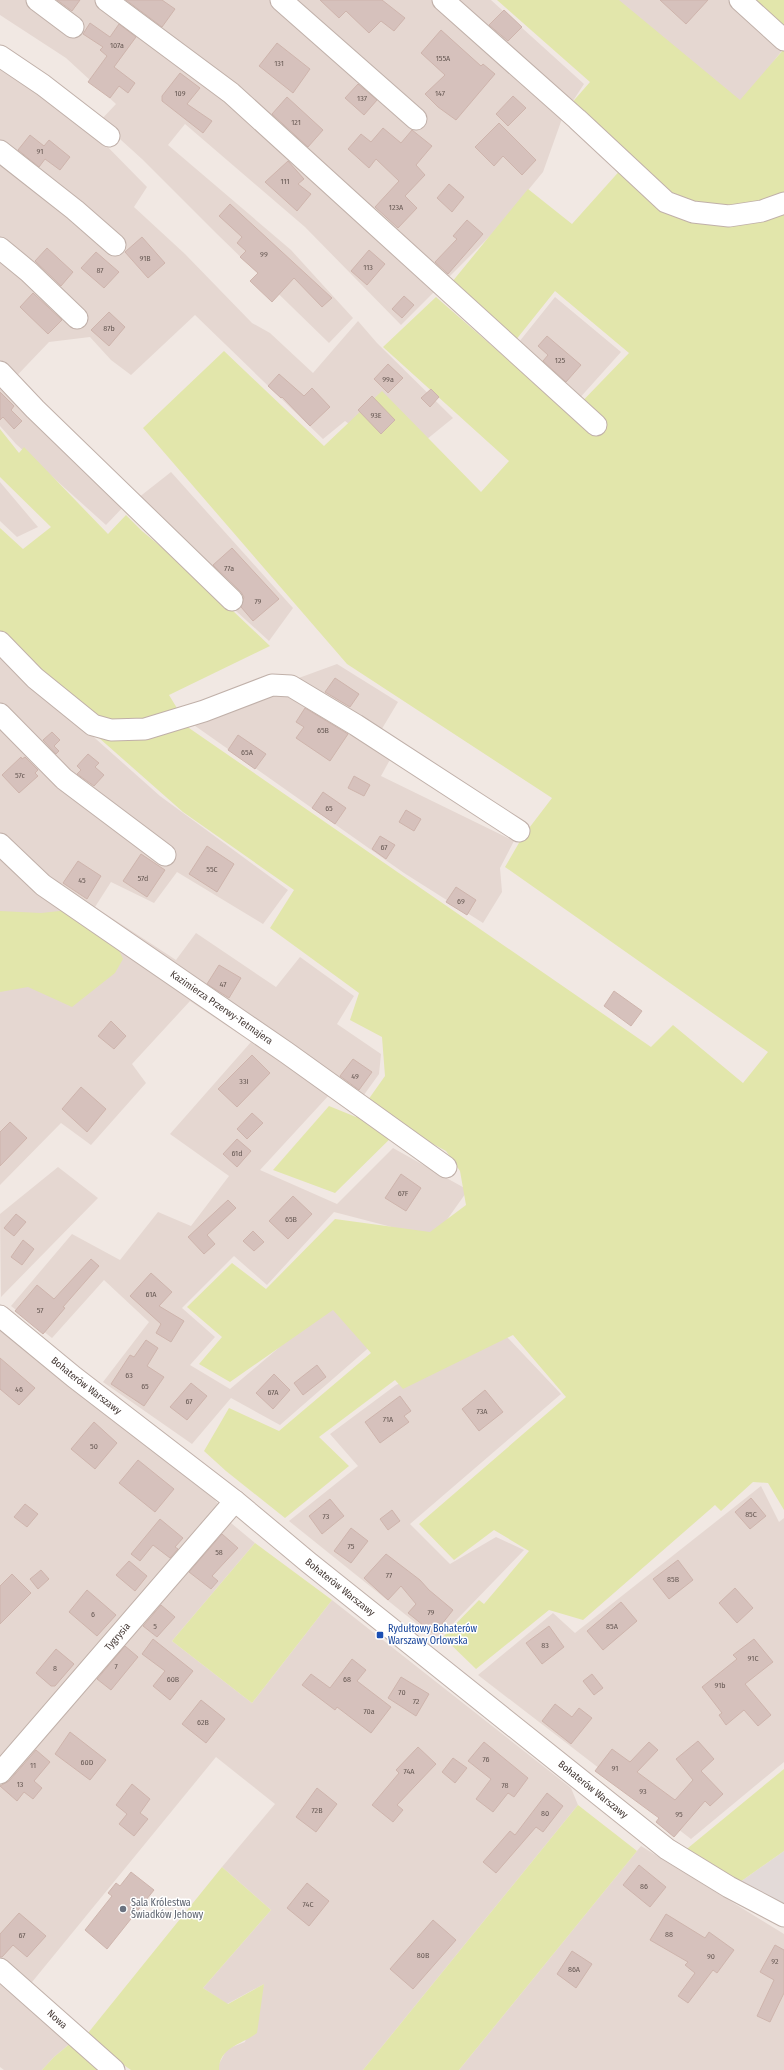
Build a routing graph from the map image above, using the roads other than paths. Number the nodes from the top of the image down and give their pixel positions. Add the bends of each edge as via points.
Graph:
1 (37, 0) edge
2 (106, 0) edge
3 (281, 0) edge
4 (740, 0) edge
5 (457, 4) edge
6 (72, 27) dead end
7 (784, 40) edge
8 (0, 56) edge
9 (416, 119) dead end
10 (109, 136) dead end
11 (0, 151) edge
12 (784, 203) edge
13 (115, 245) dead end
14 (0, 248) edge
15 (77, 318) dead end
16 (0, 372) edge
17 (596, 425) dead end
18 (232, 600) dead end
19 (0, 642) edge
20 (0, 714) edge
21 (519, 831) dead end
22 (0, 844) edge
23 (165, 855) dead end
24 (446, 1167) dead end
25 (0, 1316) edge
26 (235, 1501) junction
27 (0, 1773) edge
28 (784, 1916) edge
29 (0, 1969) edge
30 (114, 2070) edge

1 - 6 street
2 - 17 street via 231,93
3 - 9 street
4 - 7 street
5 - 12 street via 666,202 693,212 729,216
8 - 10 street via 43,85
11 - 13 street
14 - 15 street
16 - 18 street via 35,410
19 - 21 street via 35,678 93,725 111,730 145,729 204,711 272,685 291,686
20 - 23 street via 64,778
22 - 24 street, Kazimierza Przerwy-Tetmajera via 43,885 287,1053
25 - 26 street, Bohaterów Warszawy via 74,1377
26 - 27 street, Tygrysia
26 - 28 street, Bohaterów Warszawy via 667,1848 728,1887
29 - 30 street, Nowa

